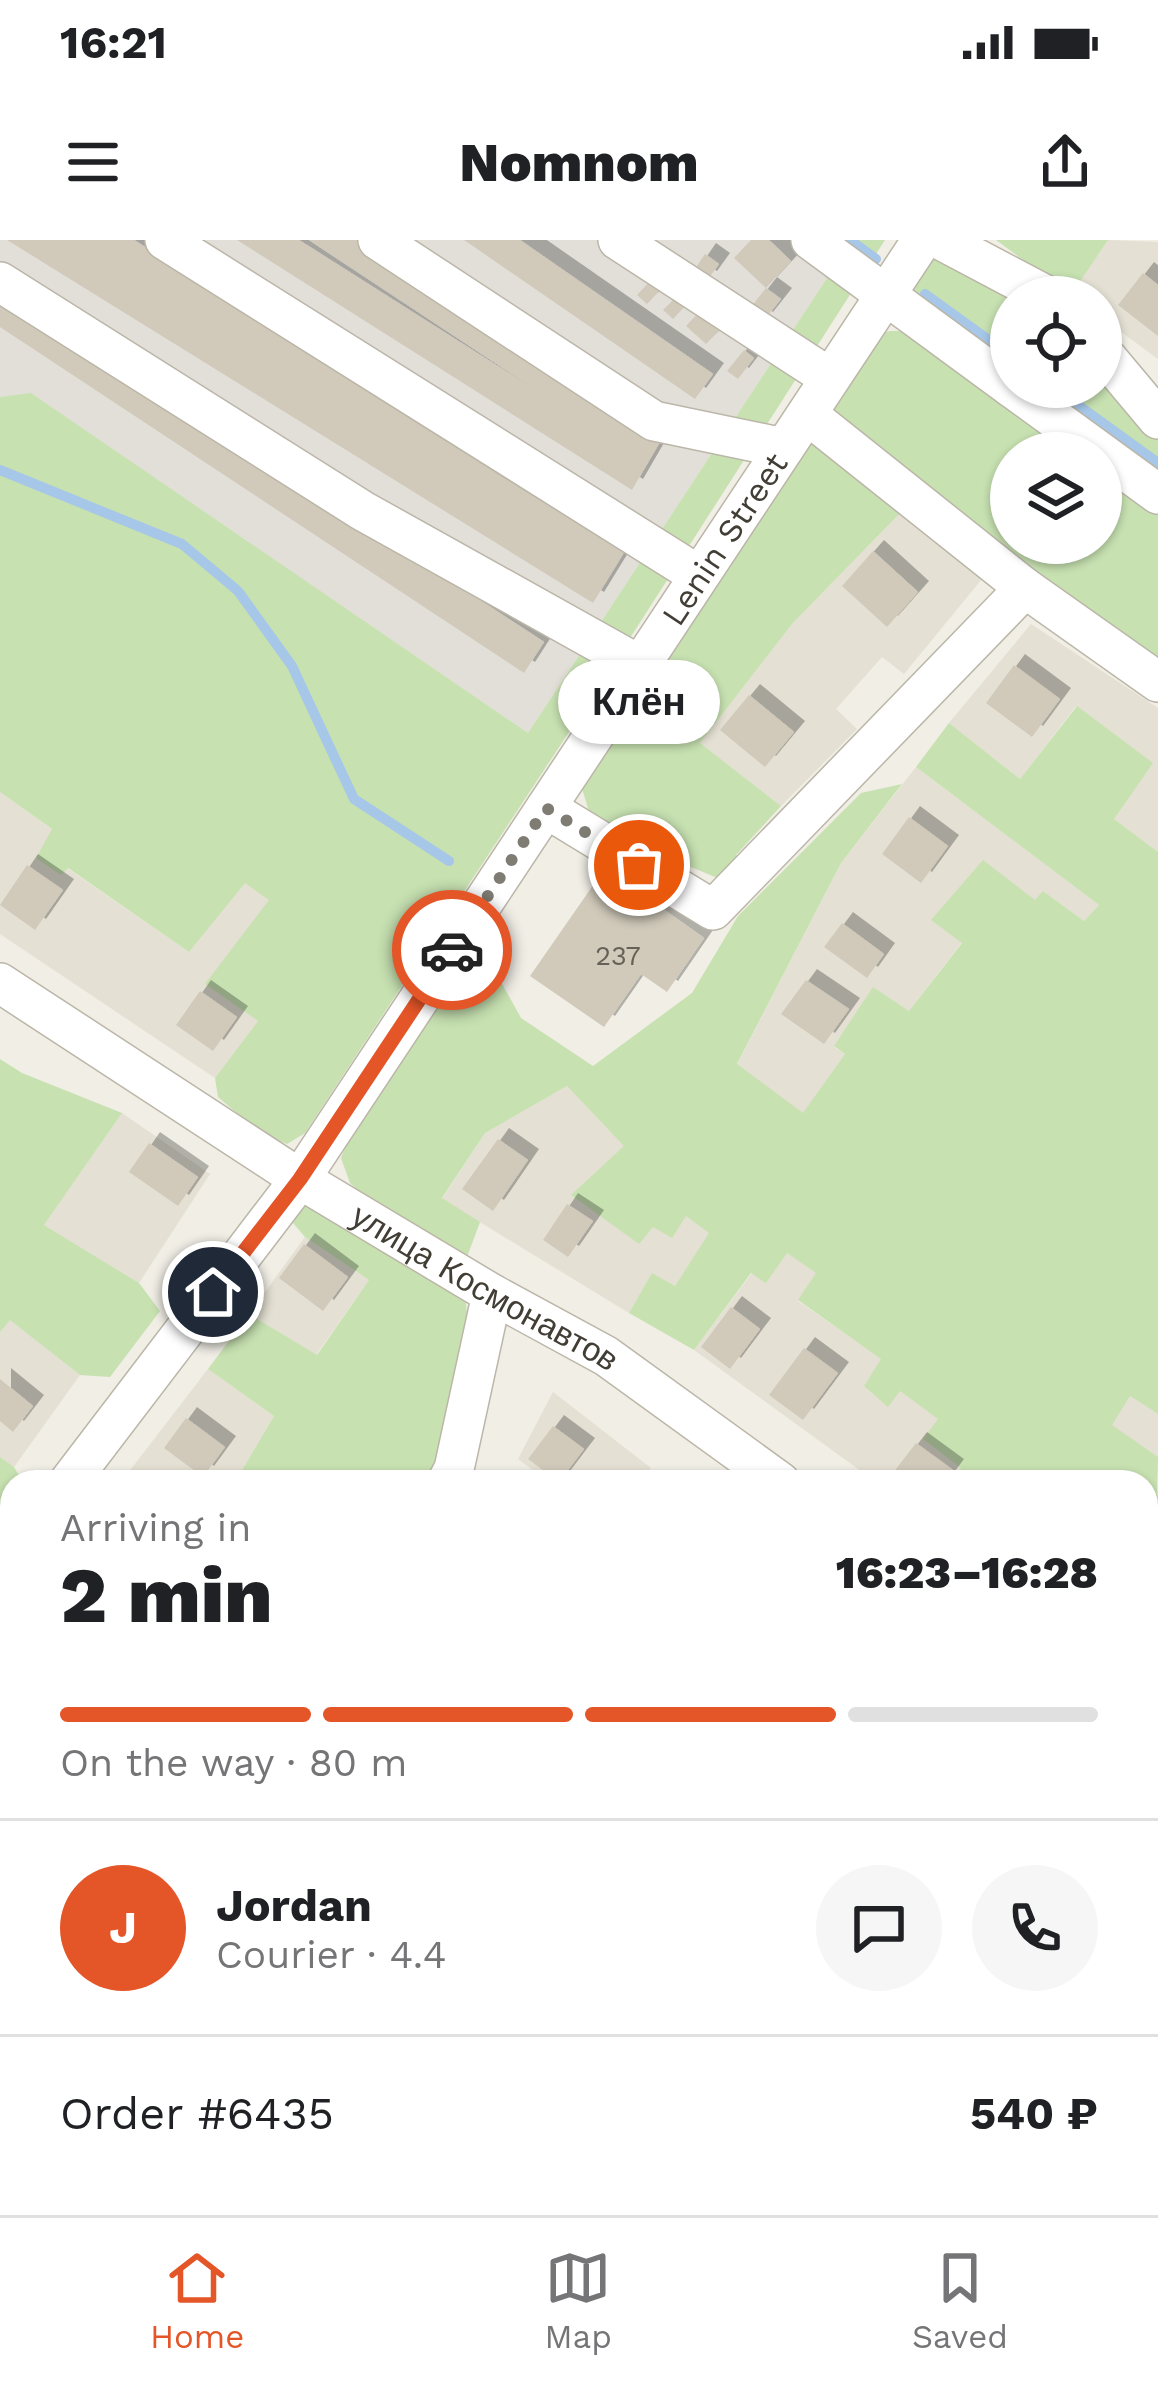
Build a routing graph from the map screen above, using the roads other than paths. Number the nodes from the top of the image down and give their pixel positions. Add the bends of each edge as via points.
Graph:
1 (165, 240) edge
2 (378, 240) edge
3 (618, 240) edge
4 (812, 240) edge
5 (922, 240) edge
6 (940, 240) edge
7 (1009, 276) edge
8 (0, 281) edge
9 (886, 295) junction
10 (990, 372) edge
11 (1122, 376) edge
12 (830, 378) junction
13 (1040, 408) edge
14 (808, 415) junction
15 (1158, 418) edge
16 (784, 448) junction
17 (1158, 494) edge
18 (698, 575) junction
19 (1025, 588) junction
20 (639, 665) junction
21 (1158, 682) edge
22 (546, 808) junction
23 (0, 983) edge
24 (300, 1179) junction
25 (492, 1294) junction
26 (78, 1470) edge
27 (453, 1470) edge
28 (763, 1470) edge

1 - 18 street
2 - 16 street via 653,422
3 - 12 street
4 - 9 street
5 - 9 street, Lenin Street
6 - 7 street
8 - 20 street via 363,511
9 - 10 street
9 - 12 street, Lenin Street
11 - 15 street
12 - 14 street, Lenin Street
13 - 17 street
14 - 16 street, Lenin Street
14 - 19 street
16 - 18 street, Lenin Street
18 - 20 street, Lenin Street
19 - 21 street
19 - 22 street via 713,910
20 - 22 street, Lenin Street
22 - 24 street, Lenin Street
23 - 24 street, улица Космонавтов
24 - 25 street, улица Космонавтов
24 - 26 street, Lenin Street
25 - 27 street
25 - 28 street, улица Космонавтов via 606,1356

